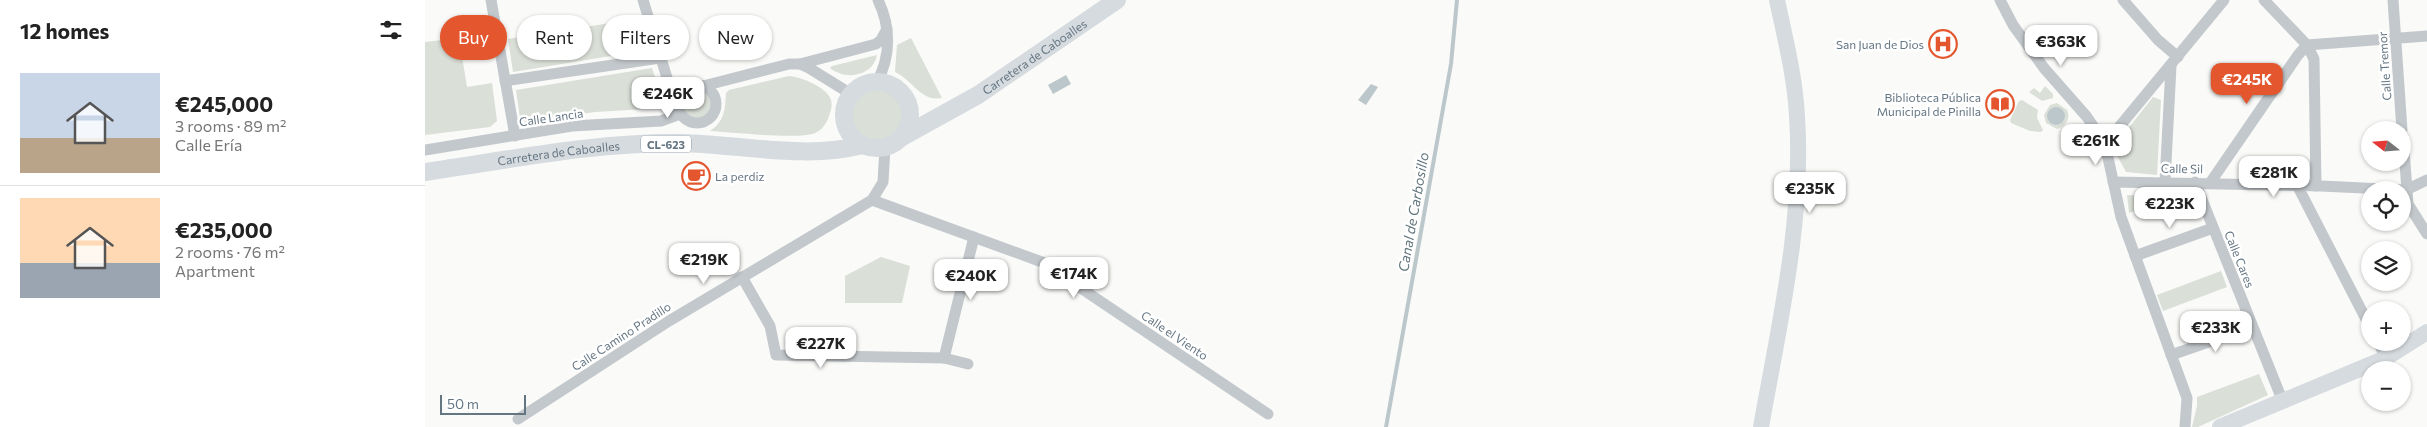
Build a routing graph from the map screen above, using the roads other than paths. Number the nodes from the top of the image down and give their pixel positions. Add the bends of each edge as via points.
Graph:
1 (491, 0) edge
2 (643, 0) edge
3 (878, 0) edge
4 (1117, 0) edge
5 (1777, 0) edge
6 (1999, 0) edge
7 (2123, 0) edge
8 (2223, 0) edge
9 (2264, 0) edge
10 (2393, 0) edge
11 (647, 15) edge
12 (887, 29) junction
13 (2427, 36) edge
14 (2395, 38) junction
15 (2307, 45) junction
16 (647, 60) edge
17 (661, 60) edge
18 (2174, 62) junction
19 (800, 64) junction
20 (505, 81) junction
21 (877, 82) junction
22 (703, 86) junction
23 (681, 93) junction
24 (851, 94) junction
25 (907, 100) junction
26 (951, 111) junction
27 (680, 114) junction
28 (844, 118) junction
29 (2401, 121) edge
30 (515, 136) junction
31 (902, 136) junction
32 (2105, 144) junction
33 (862, 145) junction
34 (885, 147) junction
35 (425, 150) edge
36 (813, 150) junction
37 (425, 172) edge
38 (2427, 180) edge
39 (2113, 182) junction
40 (2165, 182) junction
41 (2195, 182) junction
42 (2210, 183) junction
43 (2297, 185) junction
44 (2315, 186) junction
45 (2361, 188) edge
46 (2411, 188) edge
47 (872, 200) junction
48 (2411, 209) edge
49 (2213, 228) junction
50 (2427, 234) edge
51 (974, 237) junction
52 (2135, 256) junction
53 (742, 277) junction
54 (2361, 309) edge
55 (2252, 326) junction
56 (2427, 332) edge
57 (2382, 351) edge
58 (2171, 355) junction
59 (944, 358) junction
60 (2386, 358) junction
61 (968, 364) dead end
62 (2283, 402) junction
63 (1268, 414) dead end
64 (518, 419) dead end
65 (1761, 427) edge
66 (2185, 427) edge
67 (2220, 427) edge

1 - 20 street
2 - 11 street
3 - 12 street
4 - 26 main road, Carretera de Caboalles
5 - 65 main road via 1797,115 1798,173 1792,241
6 - 32 street via 2044,68 2087,117
7 - 18 street
8 - 18 street
9 - 15 street
10 - 14 street, Calle Tremor
12 - 19 street via 876,44
12 - 21 street via 885,63
13 - 14 street
14 - 15 street
14 - 29 street, Calle Tremor
15 - 42 street
15 - 44 street via 2314,59
16 - 20 street
17 - 23 street via 668,81
18 - 32 street
18 - 40 street
19 - 22 street
19 - 24 street
20 - 30 street
21 - 24 main road via 867,83
21 - 25 main road via 895,87
22 - 23 street via 691,86
22 - 27 street via 714,95 716,102 712,116 699,123
23 - 27 street
24 - 28 main road via 844,109
25 - 26 main road via 923,109
25 - 31 main road via 909,123
26 - 31 main road, Carretera de Caboalles
27 - 30 street, Calle Lancia via 661,121 572,126
28 - 33 main road via 849,134
28 - 36 main road via 835,136
30 - 35 street, Calle Lancia
31 - 34 main road
32 - 39 street
33 - 34 main road, CL-623
33 - 36 main road, Carretera de Caboalles / CL-623
34 - 47 street via 883,182
36 - 37 main road, Carretera de Caboalles / CL-623 via 681,143 639,145
38 - 46 street, Calle Sil
39 - 40 street, Calle Sil
39 - 52 street
40 - 41 street, Calle Sil
41 - 42 street, Calle Sil
41 - 49 street, Calle Cares
42 - 43 street, Calle Sil
43 - 44 street, Calle Sil
43 - 54 street
44 - 45 street, Calle Sil
47 - 51 street, Calle el Viento
47 - 53 street, Calle Camino Pradillo
48 - 50 street
49 - 52 street
49 - 55 street, Calle Cares
51 - 59 street
51 - 63 street, Calle el Viento via 1042,262
52 - 58 street
53 - 59 street via 770,326 776,355
53 - 64 street, Calle Camino Pradillo
55 - 58 street
55 - 62 street, Calle Cares
56 - 60 main road
57 - 60 street
58 - 66 street via 2187,398
59 - 61 street
60 - 62 main road
62 - 67 main road

